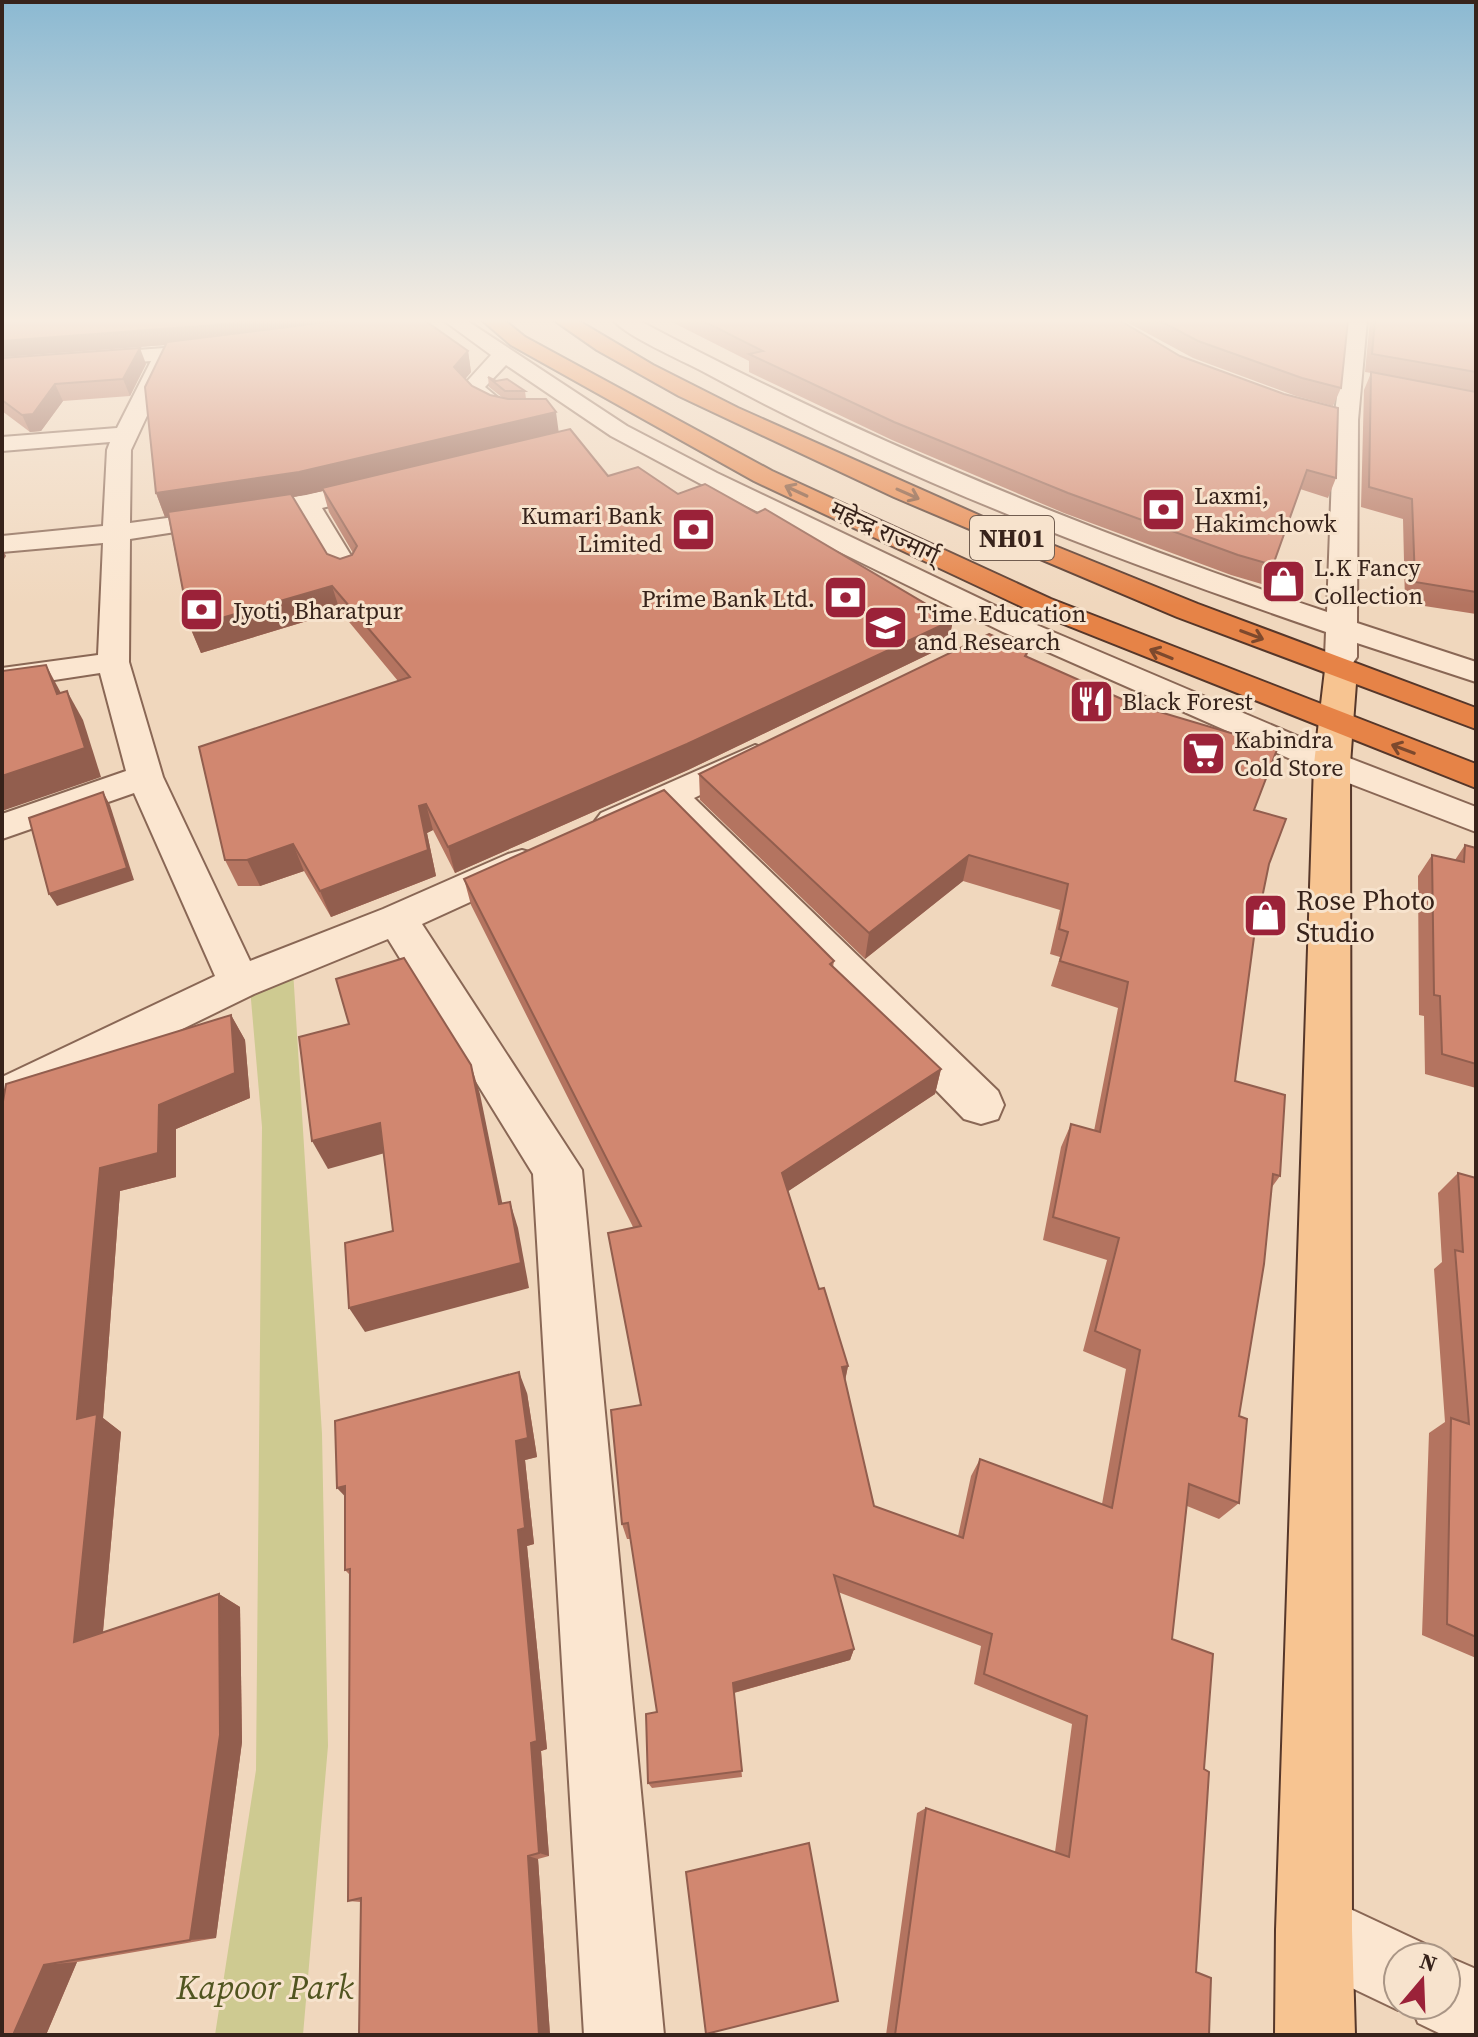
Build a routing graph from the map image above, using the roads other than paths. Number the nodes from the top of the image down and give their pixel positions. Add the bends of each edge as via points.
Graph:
1 (135, 415) edge
2 (530, 415) edge
3 (578, 415) edge
4 (652, 415) edge
5 (734, 415) edge
6 (810, 415) edge
7 (1340, 415) edge
8 (590, 425) junction
9 (126, 434) junction
10 (2, 444) edge
11 (408, 480) edge
12 (308, 506) junction
13 (116, 535) junction
14 (2, 544) edge
15 (347, 572) edge
16 (1014, 626) junction
17 (976, 647) edge
18 (1341, 649) junction
19 (113, 662) junction
20 (1476, 672) edge
21 (2, 678) edge
22 (1476, 719) edge
23 (783, 742) edge
24 (1334, 744) junction
25 (145, 777) junction
26 (1476, 777) edge
27 (671, 796) junction
28 (1476, 820) edge
29 (2, 827) edge
30 (397, 919) junction
31 (239, 983) junction
32 (2, 1098) edge
33 (981, 1105) dead end
34 (1314, 1930) junction
35 (1382, 1963) edge
36 (624, 2035) edge
37 (1315, 2035) edge

1 - 9 street
2 - 8 street
3 - 8 street
24 -> 4 highway, महेन्द्र राज्मार्ग् / NH01 via 763,476
5 -> 18 highway, महेन्द्र राज्मार्ग् / NH01 via 954,514
6 - 18 street via 1112,543
7 - 18 street
8 - 16 street via 619,431
9 - 10 street
9 - 13 street via 119,450
11 - 12 street
12 - 13 street
12 - 15 street
13 - 14 street
13 - 19 street
16 - 17 street
16 - 24 street
18 - 20 street
18 - 22 highway, महेन्द्र राज्मार्ग् / NH01
18 - 24 main road
19 - 21 street
19 - 25 street
23 - 27 street
26 -> 24 highway, महेन्द्र राज्मार्ग् / NH01
24 - 28 street
24 - 34 main road
25 - 29 street
25 - 31 street
27 - 30 street
27 - 33 street
30 - 31 street
30 - 36 street via 557,1170
31 - 32 street
34 - 35 street
34 - 37 main road

